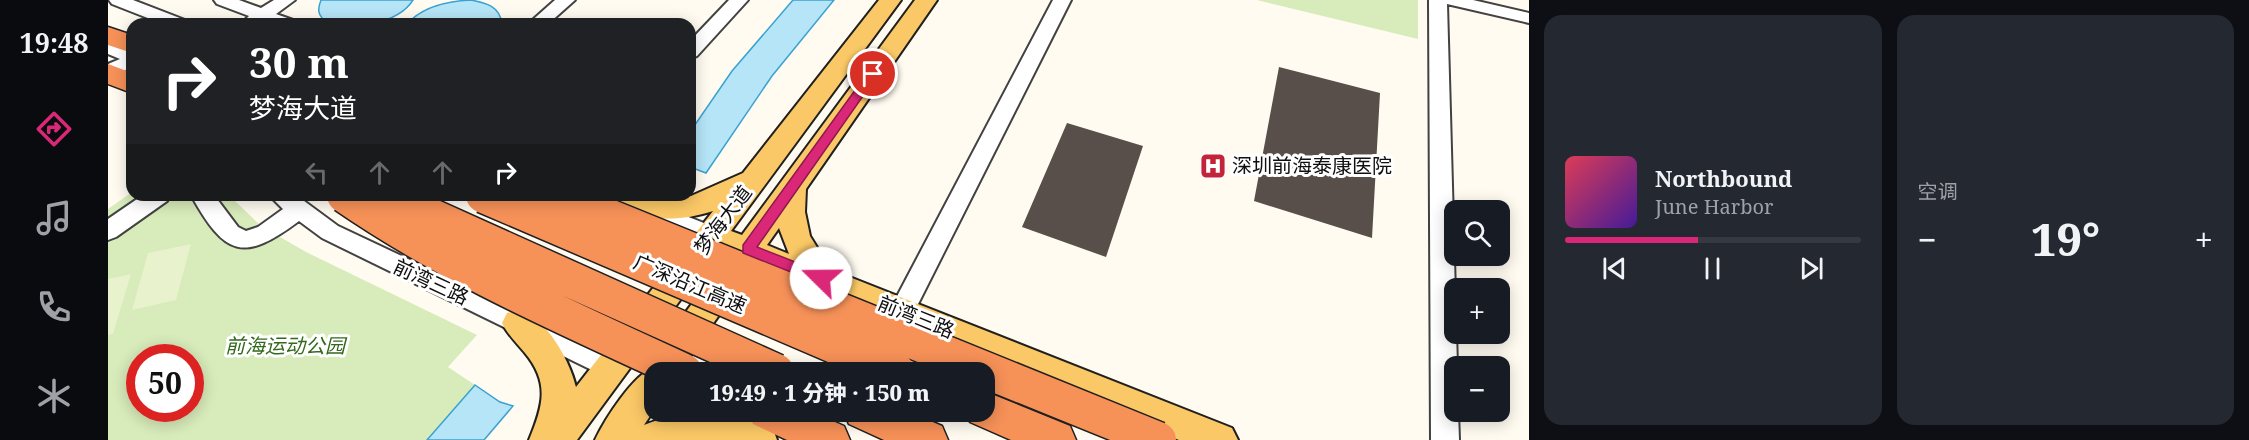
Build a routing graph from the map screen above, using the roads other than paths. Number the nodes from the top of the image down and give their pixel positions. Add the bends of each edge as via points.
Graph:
1 (118, 0) edge
2 (223, 0) edge
3 (286, 0) edge
4 (566, 0) edge
5 (739, 0) edge
6 (890, 0) edge
7 (926, 0) edge
8 (1062, 0) edge
9 (1438, 0) edge
10 (1451, 0) edge
11 (164, 18) edge
12 (253, 18) edge
13 (257, 18) edge
14 (544, 18) edge
15 (1529, 18) edge
16 (108, 35) edge
17 (126, 42) edge
18 (696, 46) edge
19 (108, 47) edge
20 (126, 56) edge
21 (126, 62) edge
22 (108, 72) edge
23 (126, 81) edge
24 (763, 167) junction
25 (793, 184) junction
26 (150, 201) edge
27 (206, 201) edge
28 (353, 201) edge
29 (395, 201) edge
30 (498, 201) edge
31 (569, 201) edge
32 (625, 201) edge
33 (626, 201) edge
34 (289, 202) edge
35 (108, 231) edge
36 (711, 235) junction
37 (748, 249) junction
38 (839, 286) junction
39 (902, 311) junction
40 (518, 323) junction
41 (663, 362) edge
42 (669, 362) edge
43 (754, 362) edge
44 (874, 362) edge
45 (611, 367) junction
46 (644, 378) edge
47 (644, 397) edge
48 (995, 414) edge
49 (738, 422) edge
50 (888, 422) edge
51 (764, 430) edge
52 (547, 440) edge
53 (556, 440) edge
54 (613, 440) edge
55 (648, 440) edge
56 (830, 440) edge
57 (928, 440) edge
58 (1056, 440) edge
59 (1158, 440) edge
60 (1220, 440) edge
61 (1445, 440) edge

1 - 11 street
2 - 12 street
3 - 13 street
4 - 14 street
5 - 18 street
6 - 24 main road, 梦海大道
7 - 25 main road, 梦海大道
8 - 39 street
9 - 61 street
10 - 15 street
16 - 17 highway
19 - 20 street
21 - 22 street
22 - 23 highway
24 - 33 main road via 731,192 698,206 663,210
24 - 36 main road, 梦海大道
25 - 37 main road, 梦海大道
25 - 38 main road via 790,212 794,234 806,257
26 - 35 street
27 - 34 street via 230,233 244,241 266,233
28 - 41 highway, bridge via 435,254
29 - 43 highway, bridge
30 - 44 highway, 广深沿江高速, bridge
31 - 59 highway, bridge
32 - 36 street, 前湾三路
34 - 40 street, 前湾三路 via 339,237
36 - 37 main road, 前湾三路
36 - 45 main road, 梦海大道
37 - 38 main road, 前湾三路
37 - 42 main road, 梦海大道
38 - 39 main road, 前湾三路
39 - 60 main road, 前湾三路
40 - 45 street, 前湾三路
40 - 52 main road via 548,352 556,371 559,395
45 - 46 main road, 前湾三路
45 - 53 main road, 梦海大道
47 - 54 main road, 梦海大道
48 - 58 highway
49 - 51 main road
50 - 57 highway
51 - 55 main road via 687,427
51 - 56 highway

